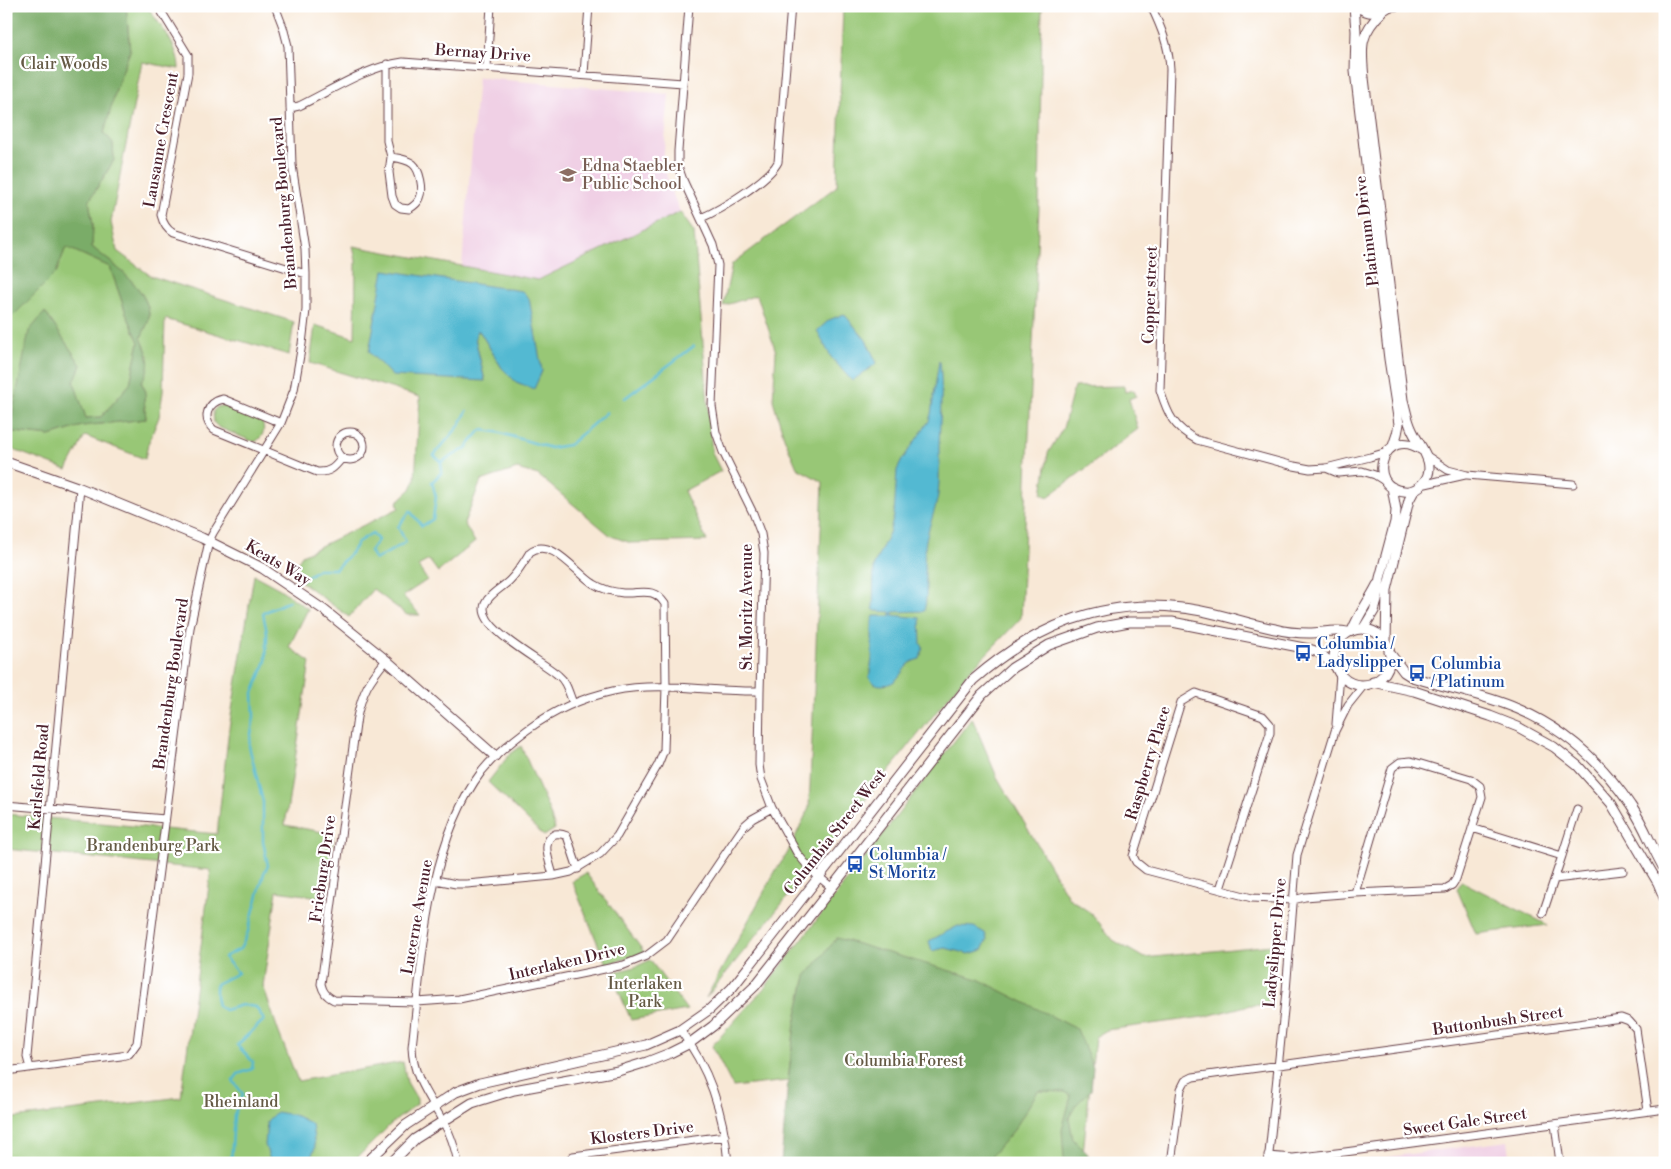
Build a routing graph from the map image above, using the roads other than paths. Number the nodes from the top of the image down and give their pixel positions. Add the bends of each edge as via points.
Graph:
1 (158, 6) edge
2 (491, 6) edge
3 (589, 6) edge
4 (689, 6) edge
5 (791, 6) edge
6 (1151, 6) edge
7 (1356, 6) edge
8 (1405, 6) edge
9 (277, 7) edge
10 (1387, 8) edge
11 (387, 64) junction
12 (487, 67) junction
13 (584, 74) junction
14 (684, 83) junction
15 (290, 108) junction
16 (391, 157) junction
17 (701, 218) junction
18 (306, 274) junction
19 (281, 423) junction
20 (264, 449) junction
21 (1390, 449) junction
22 (1424, 453) junction
23 (342, 458) junction
24 (6, 462) edge
25 (1326, 468) junction
26 (1467, 475) junction
27 (1389, 484) junction
28 (1573, 484) dead end
29 (1418, 487) junction
30 (80, 488) junction
31 (209, 542) junction
32 (1380, 578) junction
33 (1363, 629) junction
34 (1349, 632) junction
35 (1388, 648) junction
36 (386, 660) junction
37 (1338, 670) junction
38 (1368, 684) junction
39 (666, 687) junction
40 (760, 692) junction
41 (573, 703) junction
42 (1335, 731) junction
43 (495, 756) junction
44 (6, 804) edge
45 (50, 808) junction
46 (772, 808) junction
47 (1577, 809) dead end
48 (165, 819) junction
49 (1472, 828) junction
50 (1562, 856) junction
51 (578, 869) junction
52 (1665, 870) edge
53 (1623, 871) dead end
54 (553, 876) junction
55 (818, 877) junction
56 (1555, 879) junction
57 (436, 880) junction
58 (831, 887) junction
59 (1220, 889) junction
60 (1355, 893) junction
61 (1293, 900) junction
62 (1665, 900) edge
63 (1543, 913) dead end
64 (1665, 926) edge
65 (1665, 938) edge
66 (417, 1002) junction
67 (680, 1030) junction
68 (690, 1043) junction
69 (1278, 1065) junction
70 (30, 1068) junction
71 (6, 1071) edge
72 (434, 1106) junction
73 (1665, 1109) edge
74 (1648, 1111) junction
75 (442, 1121) junction
76 (1555, 1124) junction
77 (725, 1136) junction
78 (1268, 1160) edge
79 (366, 1163) edge
80 (391, 1163) edge
81 (458, 1163) edge
82 (566, 1163) edge
83 (728, 1163) edge
84 (1171, 1163) edge
85 (1560, 1163) edge

1 - 18 street, Lausanne Crescent via 188,54 188,72 162,221 173,233
2 - 12 street
3 - 13 street
4 - 14 street, St. Moritz Avenue
5 - 17 street via 778,162 772,171 731,203
6 - 25 street, Copper street via 1164,35 1170,69 1160,390 1166,409 1173,423 1197,440 1294,466
7 - 10 main road via 1375,13
7 - 21 main road, Platinum Drive via 1355,71 1398,424
8 - 10 street
9 - 15 street, Brandenburg Boulevard via 288,46
10 - 22 main road, Platinum Drive via 1366,31 1364,78 1401,385 1408,422
11 - 12 street, Bernay Drive
11 - 15 street, Bernay Drive
11 - 16 street via 387,141
12 - 13 street, Bernay Drive
13 - 14 street, Bernay Drive
14 - 17 street, St. Moritz Avenue via 678,166
15 - 18 street, Brandenburg Boulevard via 292,165
16 - 16 street via 392,196 395,204 410,209 422,196 419,173 409,161
17 - 40 street, St. Moritz Avenue via 718,265 712,406 716,432 753,513 764,553
18 - 19 street, Brandenburg Boulevard via 302,344 294,390
19 - 20 street, Brandenburg Boulevard
19 - 20 street via 223,399 210,405 206,417 214,430
20 - 23 street via 317,472 334,468
20 - 31 street, Brandenburg Boulevard
21 - 22 main road via 1408,443
21 - 25 street via 1370,458
21 - 27 main road via 1381,466
22 - 26 street via 1448,470
22 - 29 main road via 1429,472
23 - 23 street via 350,460 362,454 363,441 357,434 348,432 339,436 336,450
24 - 30 main road, Keats Way
25 - 27 street via 1338,473 1362,471
26 - 28 street
26 - 29 street
27 - 29 main road via 1407,491
27 - 32 main road via 1396,522
29 - 35 main road via 1409,500 1387,590
30 - 31 main road, Keats Way
30 - 45 street, Karlsfeld Road
31 - 36 main road, Keats Way via 262,568 293,588
31 - 48 street, Brandenburg Boulevard via 190,628
32 - 33 main road via 1374,611
32 - 34 main road
33 - 34 main road
33 - 35 main road via 1380,636
34 - 37 main road via 1335,648
34 - 55 main road, Columbia Street West via 1295,632 1184,608 1156,606 1120,607 1058,624 1025,640 973,680
35 - 38 main road via 1386,670
35 - 52 main road via 1404,672 1412,677 1518,709 1580,747 1600,765 1628,800
36 - 43 main road, Keats Way
36 - 66 street, Frieburg Drive via 367,685 357,717 321,984 327,997 334,1000
37 - 38 main road via 1355,684
37 - 42 street, Ladyslipper Drive
37 - 58 main road, Columbia Street West via 1318,652 1309,649 1172,622 1129,622 1049,645 1012,668 982,694
38 - 42 street, Ladyslipper Drive via 1348,705
38 - 62 main road via 1414,690 1490,716 1554,747 1578,766 1611,803
39 - 40 street, Lucerne Avenue
39 - 41 street, Lucerne Avenue via 613,691
39 - 41 street via 665,604 660,597 652,593 606,590 553,551 534,549 510,580 488,599 484,613 491,624 522,651 559,676
39 - 51 street via 665,742 658,765 612,842
40 - 46 street, St. Moritz Avenue via 760,765
41 - 43 street, Lucerne Avenue via 545,717
42 - 61 street, Ladyslipper Drive via 1296,855
43 - 57 street, Lucerne Avenue via 469,791 449,833
44 - 45 street
45 - 48 street
45 - 70 street, Karlsfeld Road via 27,1056
46 - 55 street, St. Moritz Avenue via 797,853
46 - 66 street, Interlaken Drive via 744,826 672,933 646,956 624,965 476,996
47 - 50 street
48 - 70 street, Brandenburg Boulevard via 135,1048 121,1056
49 - 50 street
49 - 60 street, Raspberry Place via 1456,879 1445,889
49 - 60 street, Raspberry Place via 1482,797 1480,786 1471,779 1411,761 1400,762 1392,768
50 - 56 street
51 - 54 street
51 - 54 street via 567,836 557,834 549,838 546,845
53 - 56 street
54 - 57 street via 456,884
55 - 58 street, St. Moritz Avenue
55 - 67 main road, Columbia Street West via 732,988 710,1009
56 - 63 street
57 - 66 street, Lucerne Avenue
58 - 68 main road, Columbia Street West via 755,986
59 - 59 street, Raspberry Place via 1146,870 1134,856 1181,702 1196,693 1263,716 1270,724 1270,733
59 - 61 street, Raspberry Place via 1252,898
60 - 61 street, Raspberry Place
61 - 69 street, Ladyslipper Drive
64 - 65 main road
66 - 72 street, Lucerne Avenue via 413,1060 417,1076
67 - 68 street
67 - 72 main road, Columbia Street West via 646,1045 480,1083 456,1092
68 - 75 main road, Columbia Street West via 618,1071 491,1096
68 - 77 street via 708,1078
69 - 74 street, Buttonbush Street via 1621,1018 1629,1021 1636,1030
69 - 78 street, Ladyslipper Drive
69 - 84 street, Buttonbush Street via 1193,1077 1185,1081 1181,1089
70 - 71 street, Brandenburg Boulevard
72 - 75 street, Lucerne Avenue
72 - 79 main road, Columbia Street West via 406,1125
73 - 74 street, Sweet Gale Street
74 - 76 street, Sweet Gale Street
75 - 80 main road, Columbia Street West via 415,1139
75 - 81 street, Lucerne Avenue
76 - 78 street, Sweet Gale Street
76 - 85 street
77 - 82 street, Klosters Drive via 573,1156
77 - 83 street

